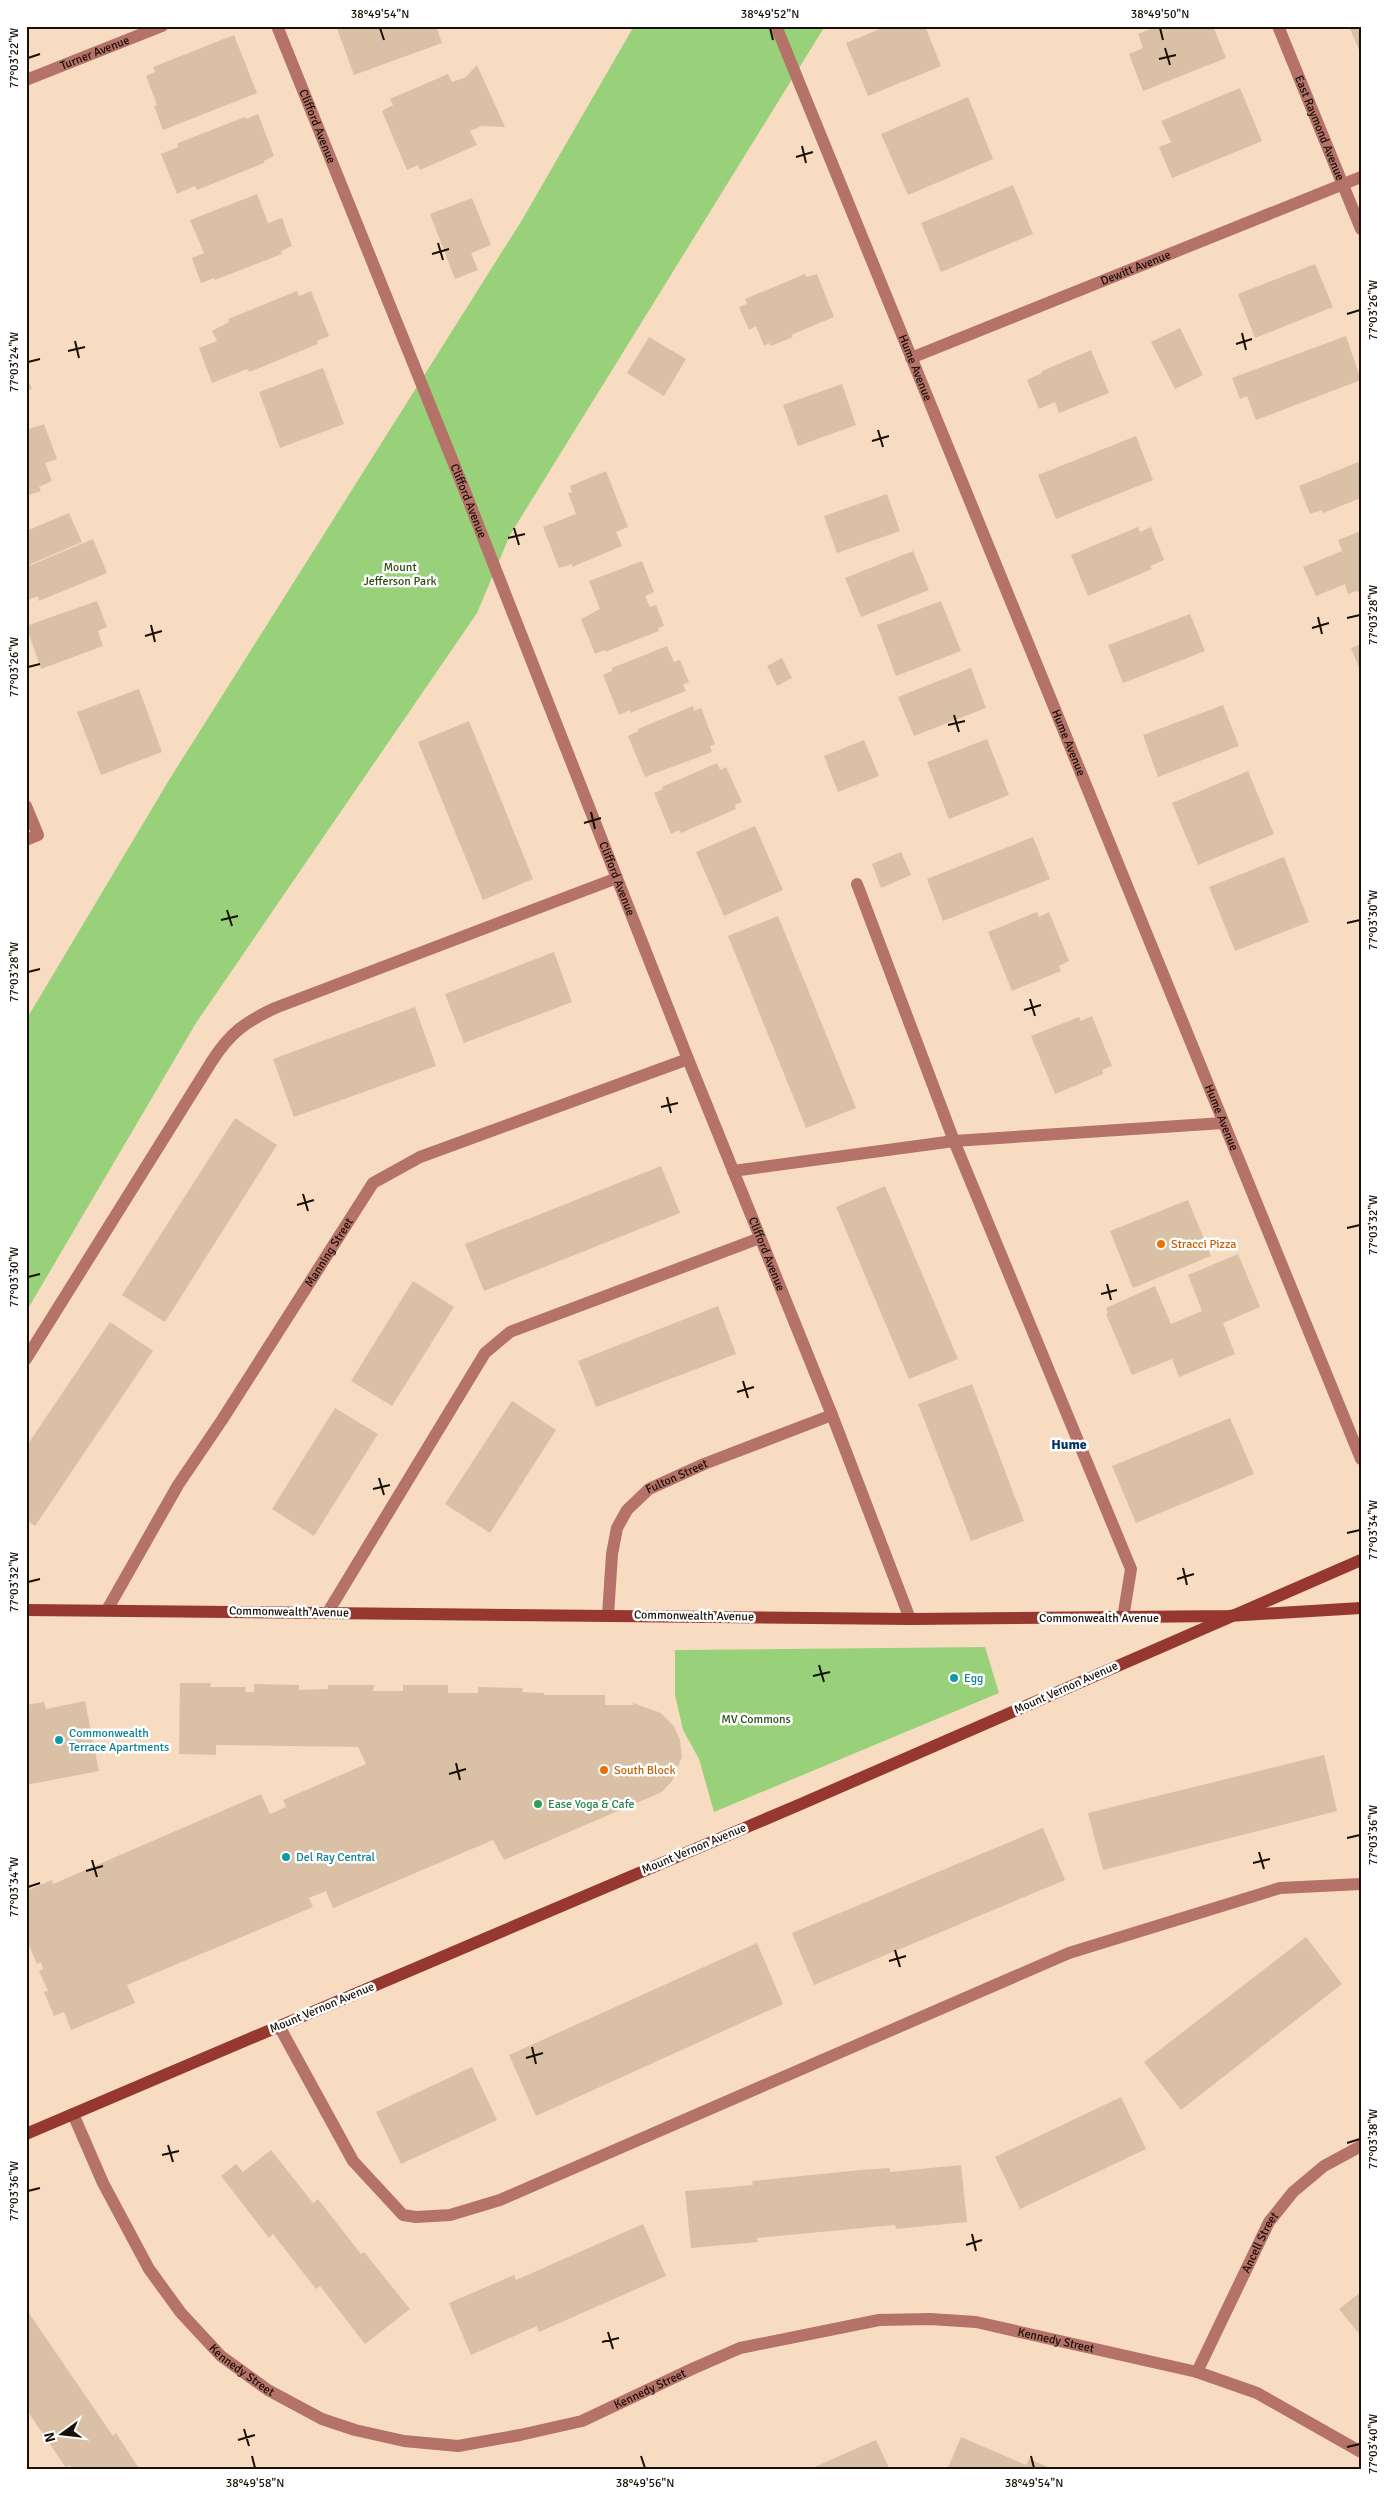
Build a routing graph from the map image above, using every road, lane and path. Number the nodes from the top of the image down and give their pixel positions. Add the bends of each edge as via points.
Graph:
1 (162, 26) edge
2 (277, 26) edge
3 (776, 26) edge
4 (1278, 26) edge
5 (26, 80) edge
6 (1361, 177) edge
7 (1343, 185) junction
8 (1361, 229) edge
9 (912, 358) junction
10 (26, 806) edge
11 (32, 838) edge
12 (617, 878) junction
13 (857, 884) dead end
14 (688, 1059) junction
15 (1223, 1123) junction
16 (954, 1141) junction
17 (733, 1171) junction
18 (760, 1238) junction
19 (26, 1359) edge
20 (832, 1415) junction
21 (1361, 1459) edge
22 (1361, 1560) edge
23 (1361, 1608) edge
24 (26, 1610) edge
25 (107, 1610) junction
26 (328, 1612) junction
27 (608, 1615) junction
28 (1228, 1616) junction
29 (1123, 1618) junction
30 (910, 1619) junction
31 (1361, 1884) edge
32 (279, 2026) junction
33 (73, 2114) junction
34 (26, 2134) edge
35 (1361, 2146) edge
36 (1197, 2372) junction
37 (1361, 2452) edge

1 - 5 street, Turner Avenue
2 - 12 street, Clifford Avenue
3 - 9 street, Hume Avenue
4 - 7 street, East Raymond Avenue
6 - 7 street, Dewitt Avenue
7 - 8 street, East Raymond Avenue
7 - 9 street, Dewitt Avenue
9 - 15 street, Hume Avenue
10 - 11 street
12 - 14 street, Clifford Avenue
12 - 19 street via 250,1020 224,1043 212,1061
13 - 16 street
14 - 17 street, Clifford Avenue
14 - 25 street, Manning Street via 420,1157 373,1183 178,1484
15 - 16 street
15 - 21 street, Hume Avenue
16 - 17 street
16 - 29 street via 1131,1569
17 - 18 street, Clifford Avenue
18 - 20 street, Clifford Avenue
18 - 26 street via 510,1332 485,1353
20 - 27 street, Fulton Street via 704,1464 649,1489 627,1510 617,1528
20 - 30 street, Clifford Avenue
22 - 28 main road, Mount Vernon Avenue
23 - 28 main road, Commonwealth Avenue
24 - 25 main road, Commonwealth Avenue
25 - 26 main road, Commonwealth Avenue
26 - 27 main road, Commonwealth Avenue
27 - 30 main road, Commonwealth Avenue
28 - 29 main road, Commonwealth Avenue
28 - 32 main road, Mount Vernon Avenue via 801,1804
29 - 30 main road, Commonwealth Avenue
31 - 32 street via 1280,1888 1069,1953 500,2200 450,2215 403,2215 353,2161
32 - 33 main road, Mount Vernon Avenue
33 - 34 main road, Mount Vernon Avenue
33 - 36 street, Kennedy Street via 102,2183 149,2268 181,2313 221,2356 268,2390 322,2419 355,2430 458,2446 520,2435 582,2421 740,2348 879,2320 930,2318 976,2322
35 - 36 street, Ancell Street via 1324,2166 1294,2192 1269,2222
36 - 37 street, Kennedy Street via 1258,2393

